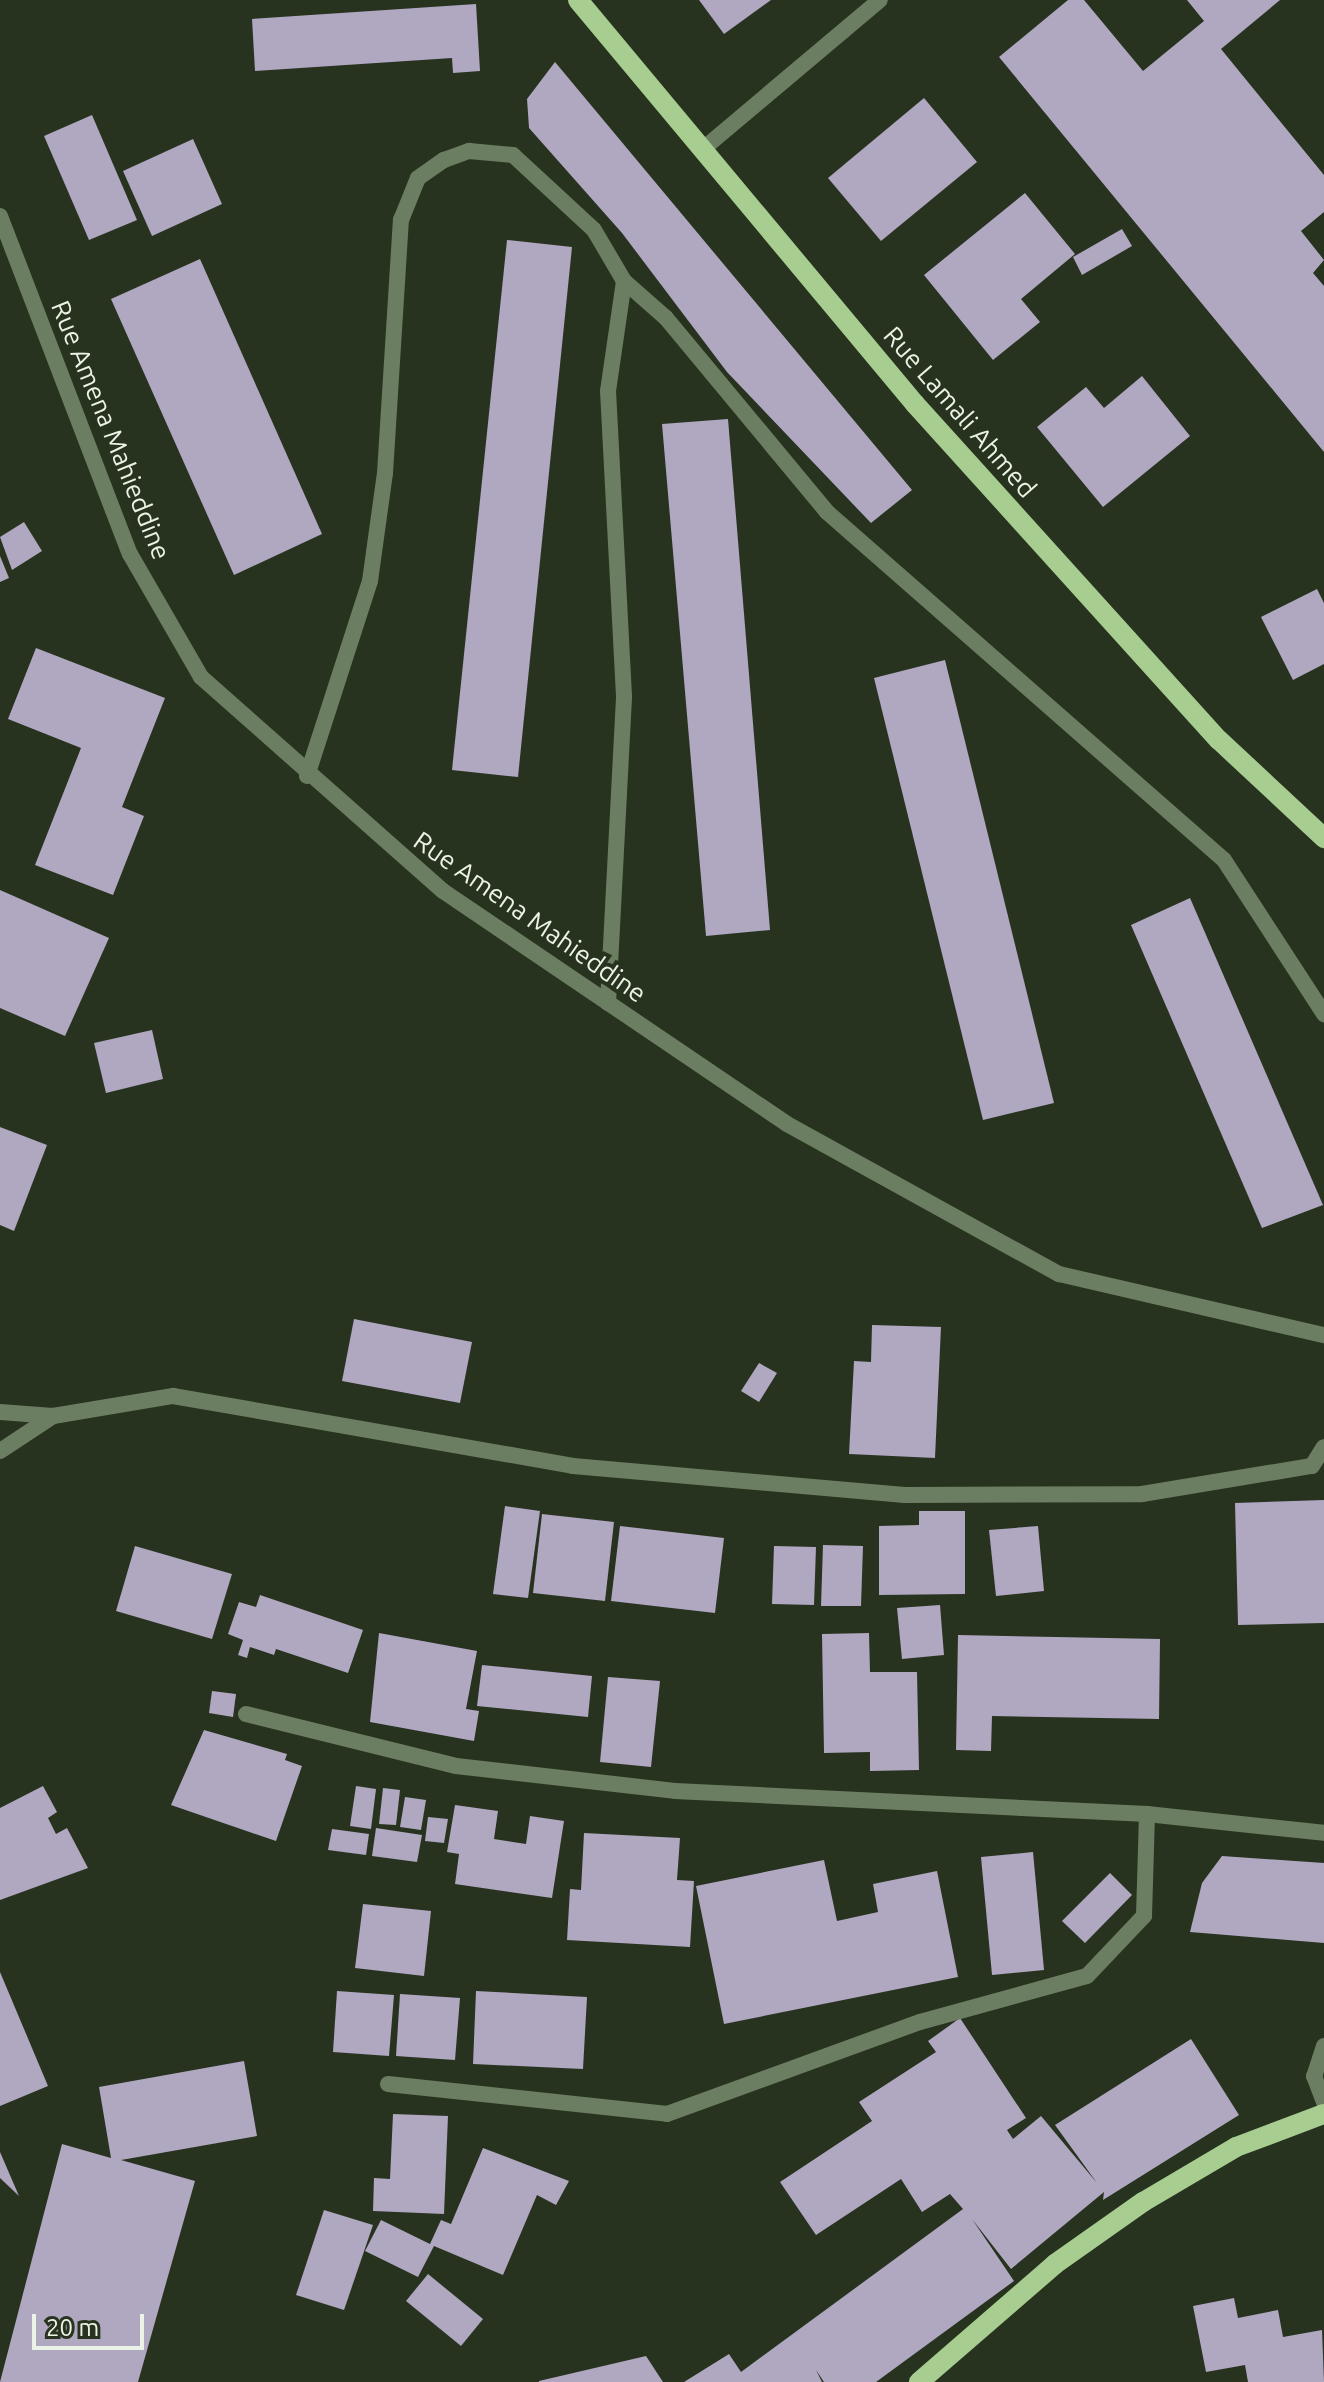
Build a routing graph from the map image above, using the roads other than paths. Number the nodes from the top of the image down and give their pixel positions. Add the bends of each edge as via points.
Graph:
1 (578, 0) edge
2 (880, 0) edge
3 (703, 149) junction
4 (0, 216) edge
5 (624, 281) junction
6 (307, 776) junction
7 (1324, 838) edge
8 (608, 1003) junction
9 (1324, 1014) edge
10 (1324, 1335) edge
11 (0, 1412) edge
12 (53, 1416) junction
13 (1324, 1447) edge
14 (0, 1451) edge
15 (246, 1714) dead end
16 (1147, 1814) junction
17 (1324, 1833) edge
18 (1324, 2046) edge
19 (388, 2084) dead end
20 (1324, 2102) edge
21 (1324, 2114) edge
22 (919, 2382) edge

1 - 3 main road, Rue Lamali Ahmed
2 - 3 street
3 - 7 main road, Rue Lamali Ahmed via 915,404 1219,740
4 - 6 street, Rue Amena Mahieddine via 130,554 201,677
5 - 6 street via 594,230 513,155 469,151 418,178 401,220 385,473 370,581
5 - 8 street via 608,391 624,696
5 - 9 street via 666,318 827,512 1224,860
6 - 8 street, Rue Amena Mahieddine via 443,891
8 - 10 street, Rue Amena Mahieddine via 787,1124 1059,1274
11 - 12 street
12 - 13 street via 173,1396 573,1466 905,1495 1142,1494 1312,1466
12 - 14 street
15 - 16 street via 456,1766 675,1791
16 - 17 street
16 - 19 street via 1144,1916 1087,1976 920,2022 667,2114
18 - 20 street via 1314,2076
21 - 22 main road via 1236,2147 1143,2202 1055,2264

